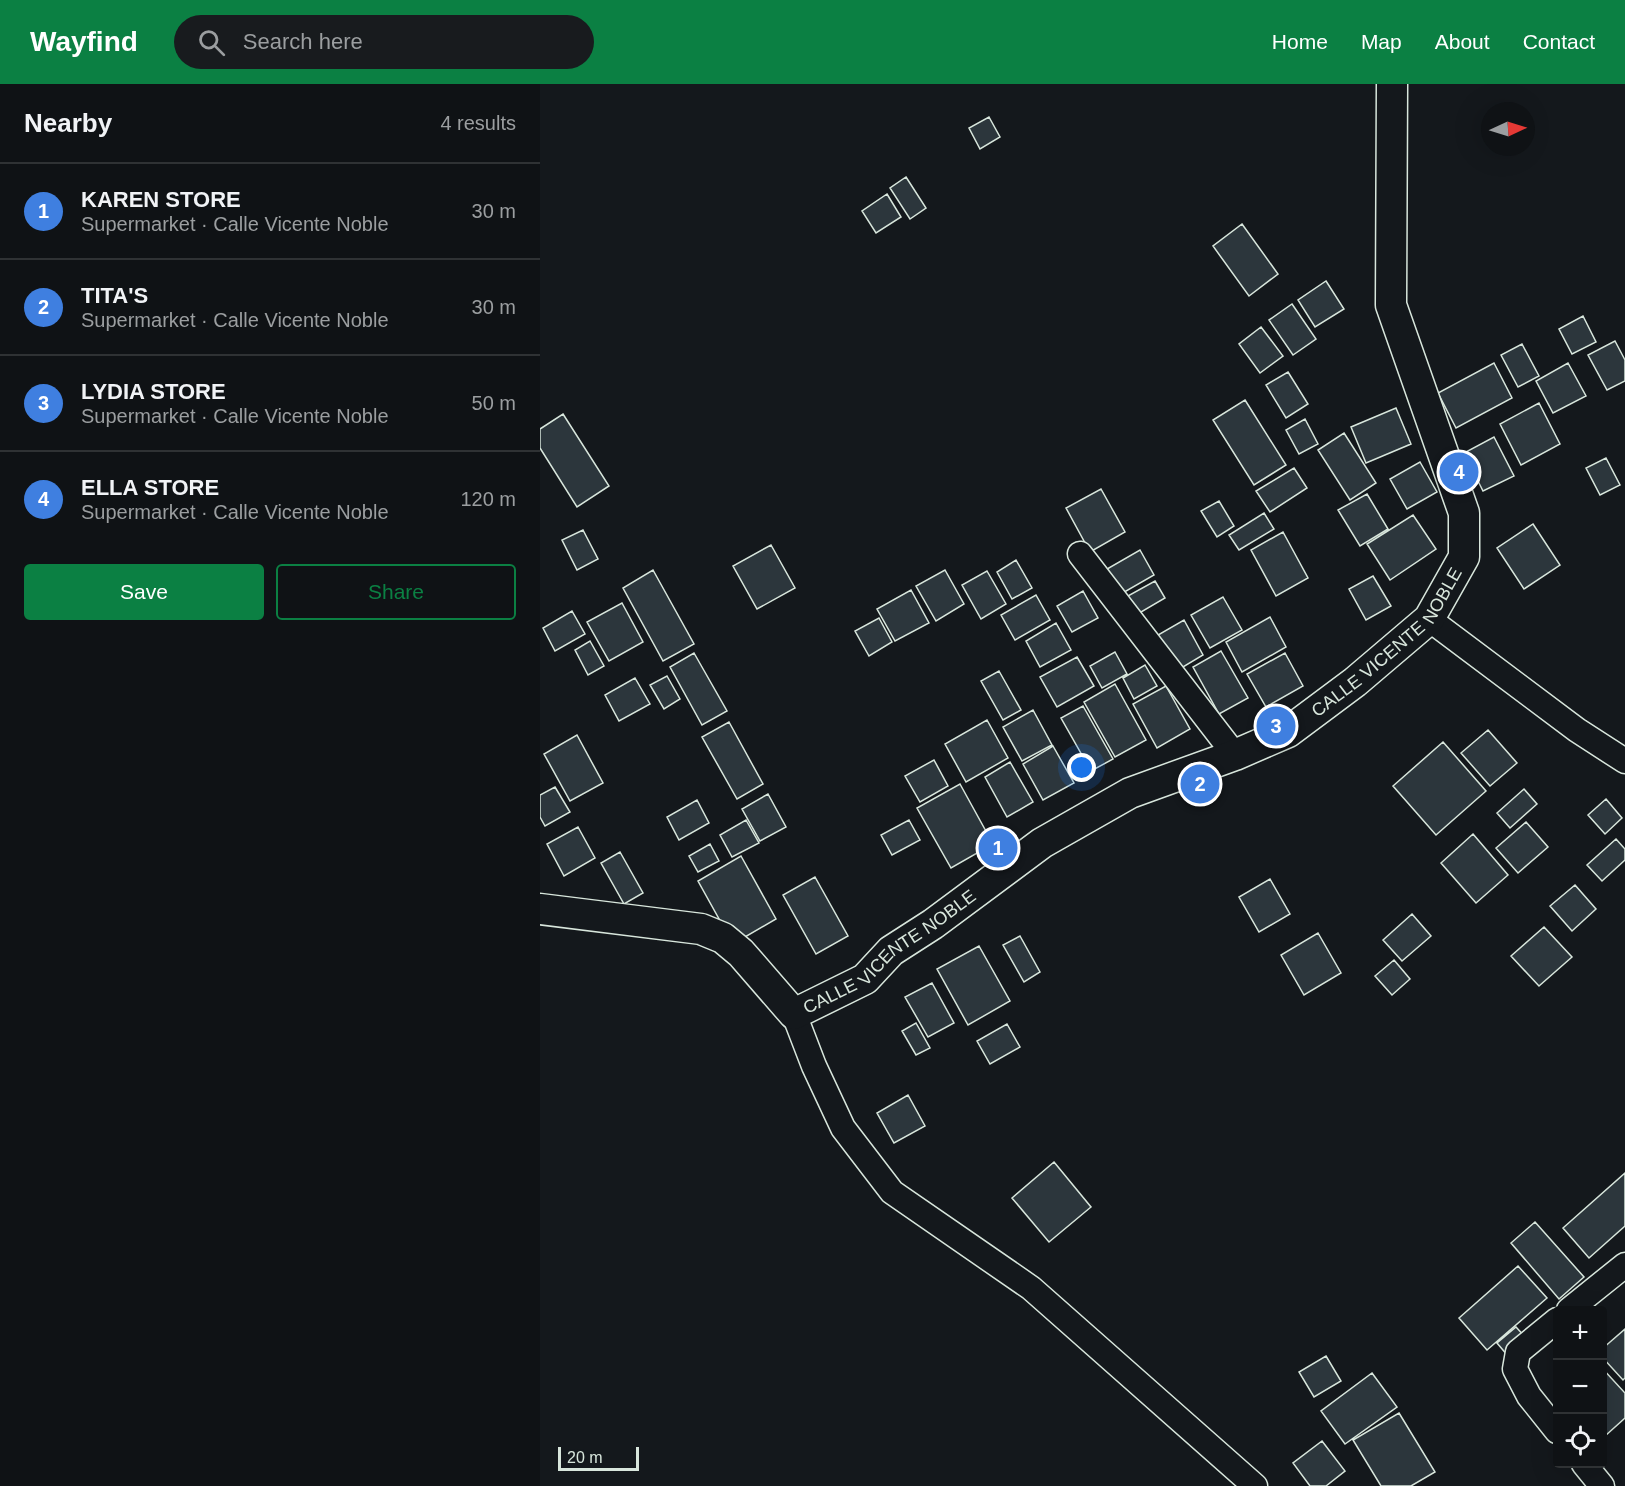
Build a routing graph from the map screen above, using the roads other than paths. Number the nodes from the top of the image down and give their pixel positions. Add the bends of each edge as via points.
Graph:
1 (1392, 84) edge
2 (1080, 554) dead end
3 (1429, 619) junction
4 (1235, 755) junction
5 (1625, 761) edge
6 (540, 909) edge
7 (794, 1014) junction
8 (1625, 1265) edge
9 (1575, 1306) edge
10 (1553, 1323) edge
11 (1553, 1426) edge
12 (1587, 1468) edge
13 (1255, 1486) edge
14 (1602, 1486) edge

1 - 3 street, CALLE VICENTE NOBLE via 1391,305 1464,513 1464,556
2 - 4 street
3 - 4 street, CALLE VICENTE NOBLE via 1288,732
3 - 5 street via 1577,730
4 - 7 street, CALLE VICENTE NOBLE via 1130,793 1042,843 891,951 865,979
6 - 7 street, CALLE VICENTE NOBLE via 701,929 723,938 741,952
7 - 13 street via 843,1128 892,1192 1031,1288
8 - 9 street
10 - 11 street via 1518,1352 1515,1369 1529,1396
12 - 14 street

